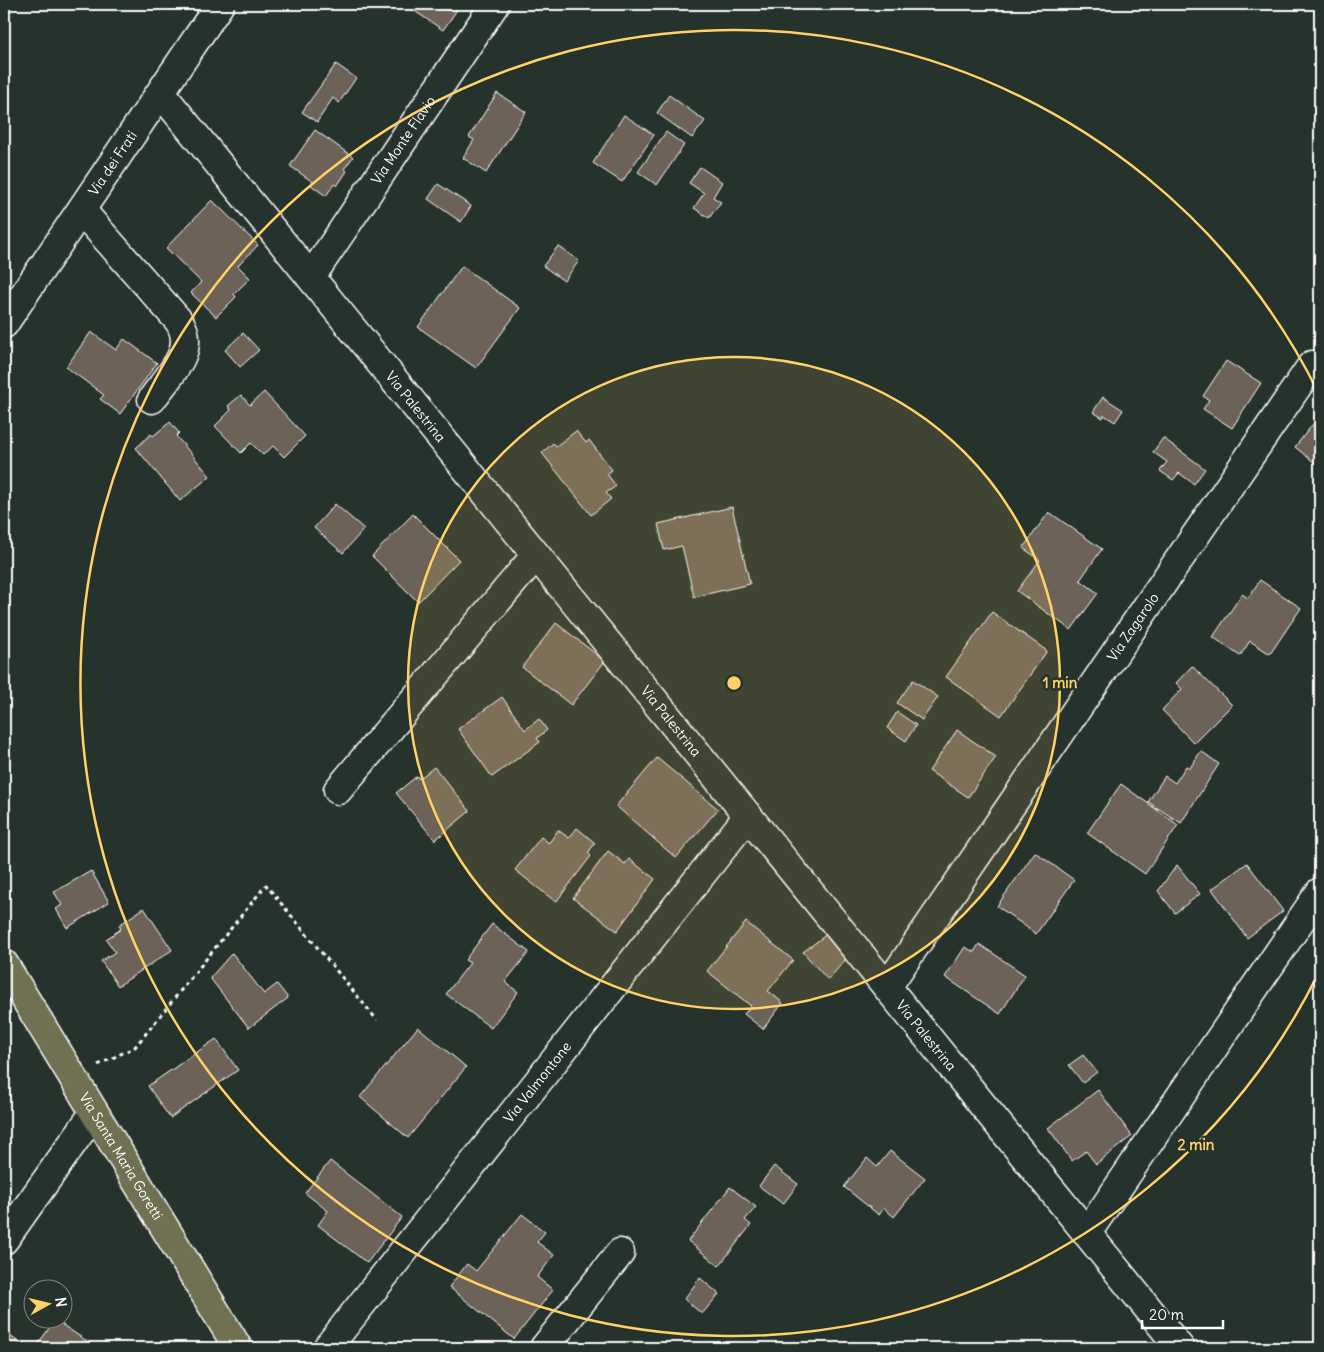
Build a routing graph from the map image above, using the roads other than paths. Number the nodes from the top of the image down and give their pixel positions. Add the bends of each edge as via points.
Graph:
1 (220, 4) edge
2 (495, 4) edge
3 (161, 93) junction
4 (82, 210) junction
5 (311, 278) junction
6 (4, 324) edge
7 (1312, 365) dead end
8 (152, 399) dead end
9 (536, 555) junction
10 (338, 790) dead end
11 (748, 816) junction
12 (1320, 892) edge
13 (4, 964) edge
14 (887, 987) junction
15 (94, 1113) junction
16 (1087, 1234) junction
17 (4, 1240) edge
18 (620, 1253) dead end
19 (238, 1348) edge
20 (327, 1348) edge
21 (544, 1348) edge
22 (1180, 1348) edge

1 - 3 street, Via dei Frati
2 - 5 street, Via Monte Flavio
3 - 4 street, Via dei Frati
3 - 5 street, Via Palestrina
4 - 6 street, Via dei Frati
4 - 8 street via 184,330 186,343 182,356
5 - 9 street, Via Palestrina
7 - 14 street, Via Zagarolo
9 - 10 street
9 - 11 street, Via Palestrina
11 - 14 street, Via Palestrina
11 - 20 street, Via Valmontone
12 - 16 street
13 - 15 main road, Via Santa Maria Goretti
14 - 16 street, Via Palestrina
15 - 17 street
15 - 19 main road, Via Santa Maria Goretti
16 - 22 street, Via Palestrina
18 - 21 street

